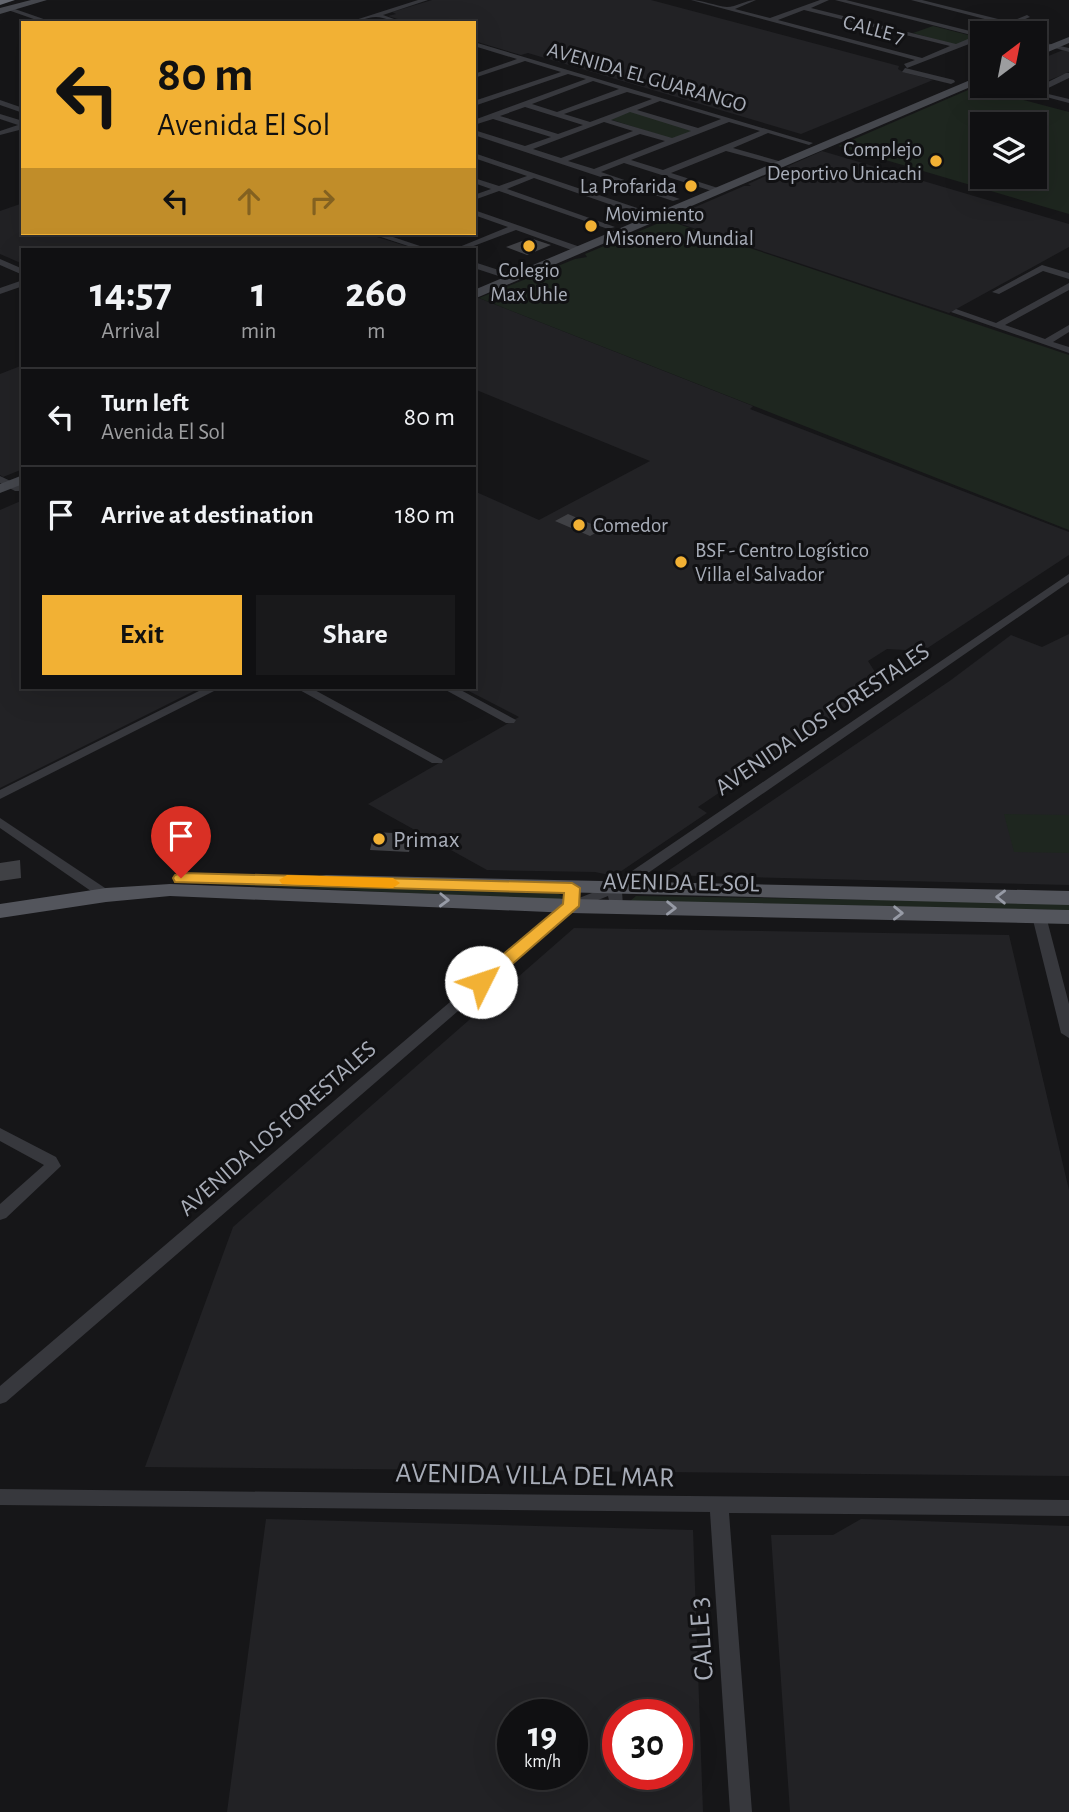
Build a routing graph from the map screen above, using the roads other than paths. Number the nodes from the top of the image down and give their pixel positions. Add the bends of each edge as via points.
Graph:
1 (42, 0) edge
2 (425, 0) edge
3 (694, 0) edge
4 (753, 0) edge
5 (826, 0) edge
6 (838, 0) edge
7 (914, 0) edge
8 (5, 6) edge
9 (803, 8) junction
10 (728, 9) junction
11 (376, 15) junction
12 (712, 15) dead end
13 (1027, 17) dead end
14 (771, 20) junction
15 (46, 21) edge
16 (356, 21) edge
17 (396, 21) edge
18 (1003, 21) edge
19 (1017, 21) edge
20 (1069, 32) edge
21 (970, 33) edge
22 (1069, 40) edge
23 (968, 41) edge
24 (1047, 42) edge
25 (476, 45) edge
26 (956, 46) junction
27 (1047, 46) edge
28 (1055, 46) junction
29 (484, 47) junction
30 (476, 49) edge
31 (1047, 49) edge
32 (1069, 50) edge
33 (524, 59) junction
34 (923, 60) junction
35 (567, 72) junction
36 (476, 75) edge
37 (1069, 75) edge
38 (970, 78) edge
39 (593, 79) junction
40 (1057, 80) junction
41 (970, 81) edge
42 (951, 82) junction
43 (1069, 83) edge
44 (1047, 85) edge
45 (627, 89) junction
46 (1047, 96) edge
47 (659, 99) junction
48 (1069, 101) edge
49 (0, 102) edge
50 (476, 103) edge
51 (525, 104) junction
52 (21, 110) edge
53 (630, 110) junction
54 (557, 114) junction
55 (0, 116) edge
56 (493, 116) junction
57 (604, 120) junction
58 (729, 120) junction
59 (476, 122) edge
60 (21, 124) edge
61 (591, 125) junction
62 (21, 126) edge
63 (639, 131) junction
64 (698, 131) junction
65 (767, 131) junction
66 (0, 133) edge
67 (476, 133) edge
68 (559, 137) junction
69 (673, 141) junction
70 (814, 145) junction
71 (725, 148) junction
72 (525, 149) junction
73 (476, 156) edge
74 (624, 160) junction
75 (560, 161) junction
76 (773, 163) junction
77 (593, 172) junction
78 (664, 173) junction
79 (533, 176) junction
80 (476, 181) edge
81 (705, 187) junction
82 (500, 188) junction
83 (718, 191) junction
84 (476, 197) edge
85 (676, 199) junction
86 (476, 213) edge
87 (643, 213) junction
88 (655, 217) junction
89 (515, 227) junction
90 (611, 227) junction
91 (383, 235) edge
92 (567, 245) junction
93 (422, 248) edge
94 (461, 248) edge
95 (580, 250) junction
96 (0, 262) edge
97 (476, 266) edge
98 (21, 271) edge
99 (501, 274) junction
100 (1069, 276) edge
101 (514, 278) junction
102 (21, 284) edge
103 (476, 284) edge
104 (1069, 286) edge
105 (0, 291) edge
106 (996, 292) dead end
107 (476, 294) edge
108 (956, 312) dead end
109 (997, 326) junction
110 (1069, 328) edge
111 (1046, 342) junction
112 (1069, 350) edge
113 (13, 485) edge
114 (0, 497) edge
115 (1069, 577) edge
116 (212, 689) edge
117 (304, 689) edge
118 (451, 689) edge
119 (510, 720) dead end
120 (437, 760) dead end
121 (0, 795) edge
122 (0, 822) edge
123 (98, 890) junction
124 (0, 897) edge
125 (571, 897) junction
126 (616, 897) junction
127 (1069, 898) edge
128 (0, 911) edge
129 (1039, 916) junction
130 (1069, 917) edge
131 (1069, 1033) edge
132 (0, 1134) edge
133 (0, 1214) edge
134 (0, 1397) edge
135 (0, 1497) edge
136 (719, 1504) junction
137 (1069, 1508) edge
138 (741, 1812) edge

1 - 8 street
2 - 11 street
3 - 10 street, CALLE 7
4 - 10 street
5 - 9 street
6 - 21 street
7 - 18 street
8 - 15 street
9 - 14 street
9 - 26 street
10 - 12 street
10 - 14 street, CALLE 7
11 - 16 street
11 - 17 street
13 - 19 street
14 - 34 street, CALLE 7
20 - 24 street
22 - 28 street
23 - 26 street
25 - 29 street, AVENIDA EL GUARANGO
26 - 34 street
27 - 28 street
28 - 31 street
28 - 32 street
29 - 30 street
29 - 33 street, AVENIDA EL GUARANGO
33 - 35 street, AVENIDA EL GUARANGO
33 - 36 street
34 - 42 street via 906,68
35 - 39 street, AVENIDA EL GUARANGO
35 - 50 street
37 - 40 street
38 - 42 street
39 - 45 street, AVENIDA EL GUARANGO
39 - 51 street
40 - 43 street
40 - 44 street
41 - 70 street
42 - 70 street
45 - 47 street, AVENIDA EL GUARANGO
45 - 54 street
46 - 48 street
47 - 53 street
47 - 58 street, AVENIDA EL GUARANGO
49 - 52 street
51 - 54 street
51 - 56 street
53 - 57 street
53 - 64 street
54 - 61 street
55 - 60 street
56 - 59 street
56 - 68 street
57 - 61 street
57 - 63 street
58 - 64 street
58 - 65 street, AVENIDA EL GUARANGO
61 - 68 street
62 - 66 street
63 - 69 street
63 - 75 street
64 - 69 street
65 - 70 street, AVENIDA EL GUARANGO
65 - 71 street
67 - 72 street
68 - 72 street
69 - 74 street
70 - 76 street
71 - 76 street
71 - 78 street
72 - 75 street
73 - 79 street
74 - 77 street
74 - 78 street
75 - 77 street
76 - 81 street
76 - 83 street
77 - 85 street
78 - 81 street
79 - 82 street
79 - 87 street
80 - 82 street
81 - 83 street
81 - 85 street
82 - 84 street
82 - 90 street
83 - 88 street
85 - 87 street
86 - 89 street
87 - 88 street
87 - 90 street
88 - 95 street
89 - 92 street
89 - 94 street
90 - 92 street
91 - 93 street
92 - 95 street
92 - 99 street
95 - 101 street
96 - 98 street
97 - 99 street
99 - 101 street
99 - 103 street
100 - 106 street via 1042,268
101 - 107 street
102 - 105 street
104 - 109 street
108 - 109 street
109 - 111 street
110 - 111 street
111 - 112 street
113 - 114 street
115 - 126 street, AVENIDA LOS FORESTALES
116 - 121 street
117 - 120 street
118 - 119 street
122 - 123 street
123 - 124 main road, AVENIDA EL SOL
123 - 125 main road, AVENIDA EL SOL
123 - 128 main road, AVENIDA EL SOL
125 - 126 main road, AVENIDA EL SOL
125 - 134 street, AVENIDA LOS FORESTALES
127 -> 126 main road, AVENIDA EL SOL
126 -> 129 main road, AVENIDA EL SOL
129 - 130 main road, AVENIDA EL SOL
129 - 131 street
132 - 133 street via 53,1166
135 - 136 street, AVENIDA VILLA DEL MAR
136 - 137 street, AVENIDA VILLA DEL MAR
136 - 138 street, CALLE 3

